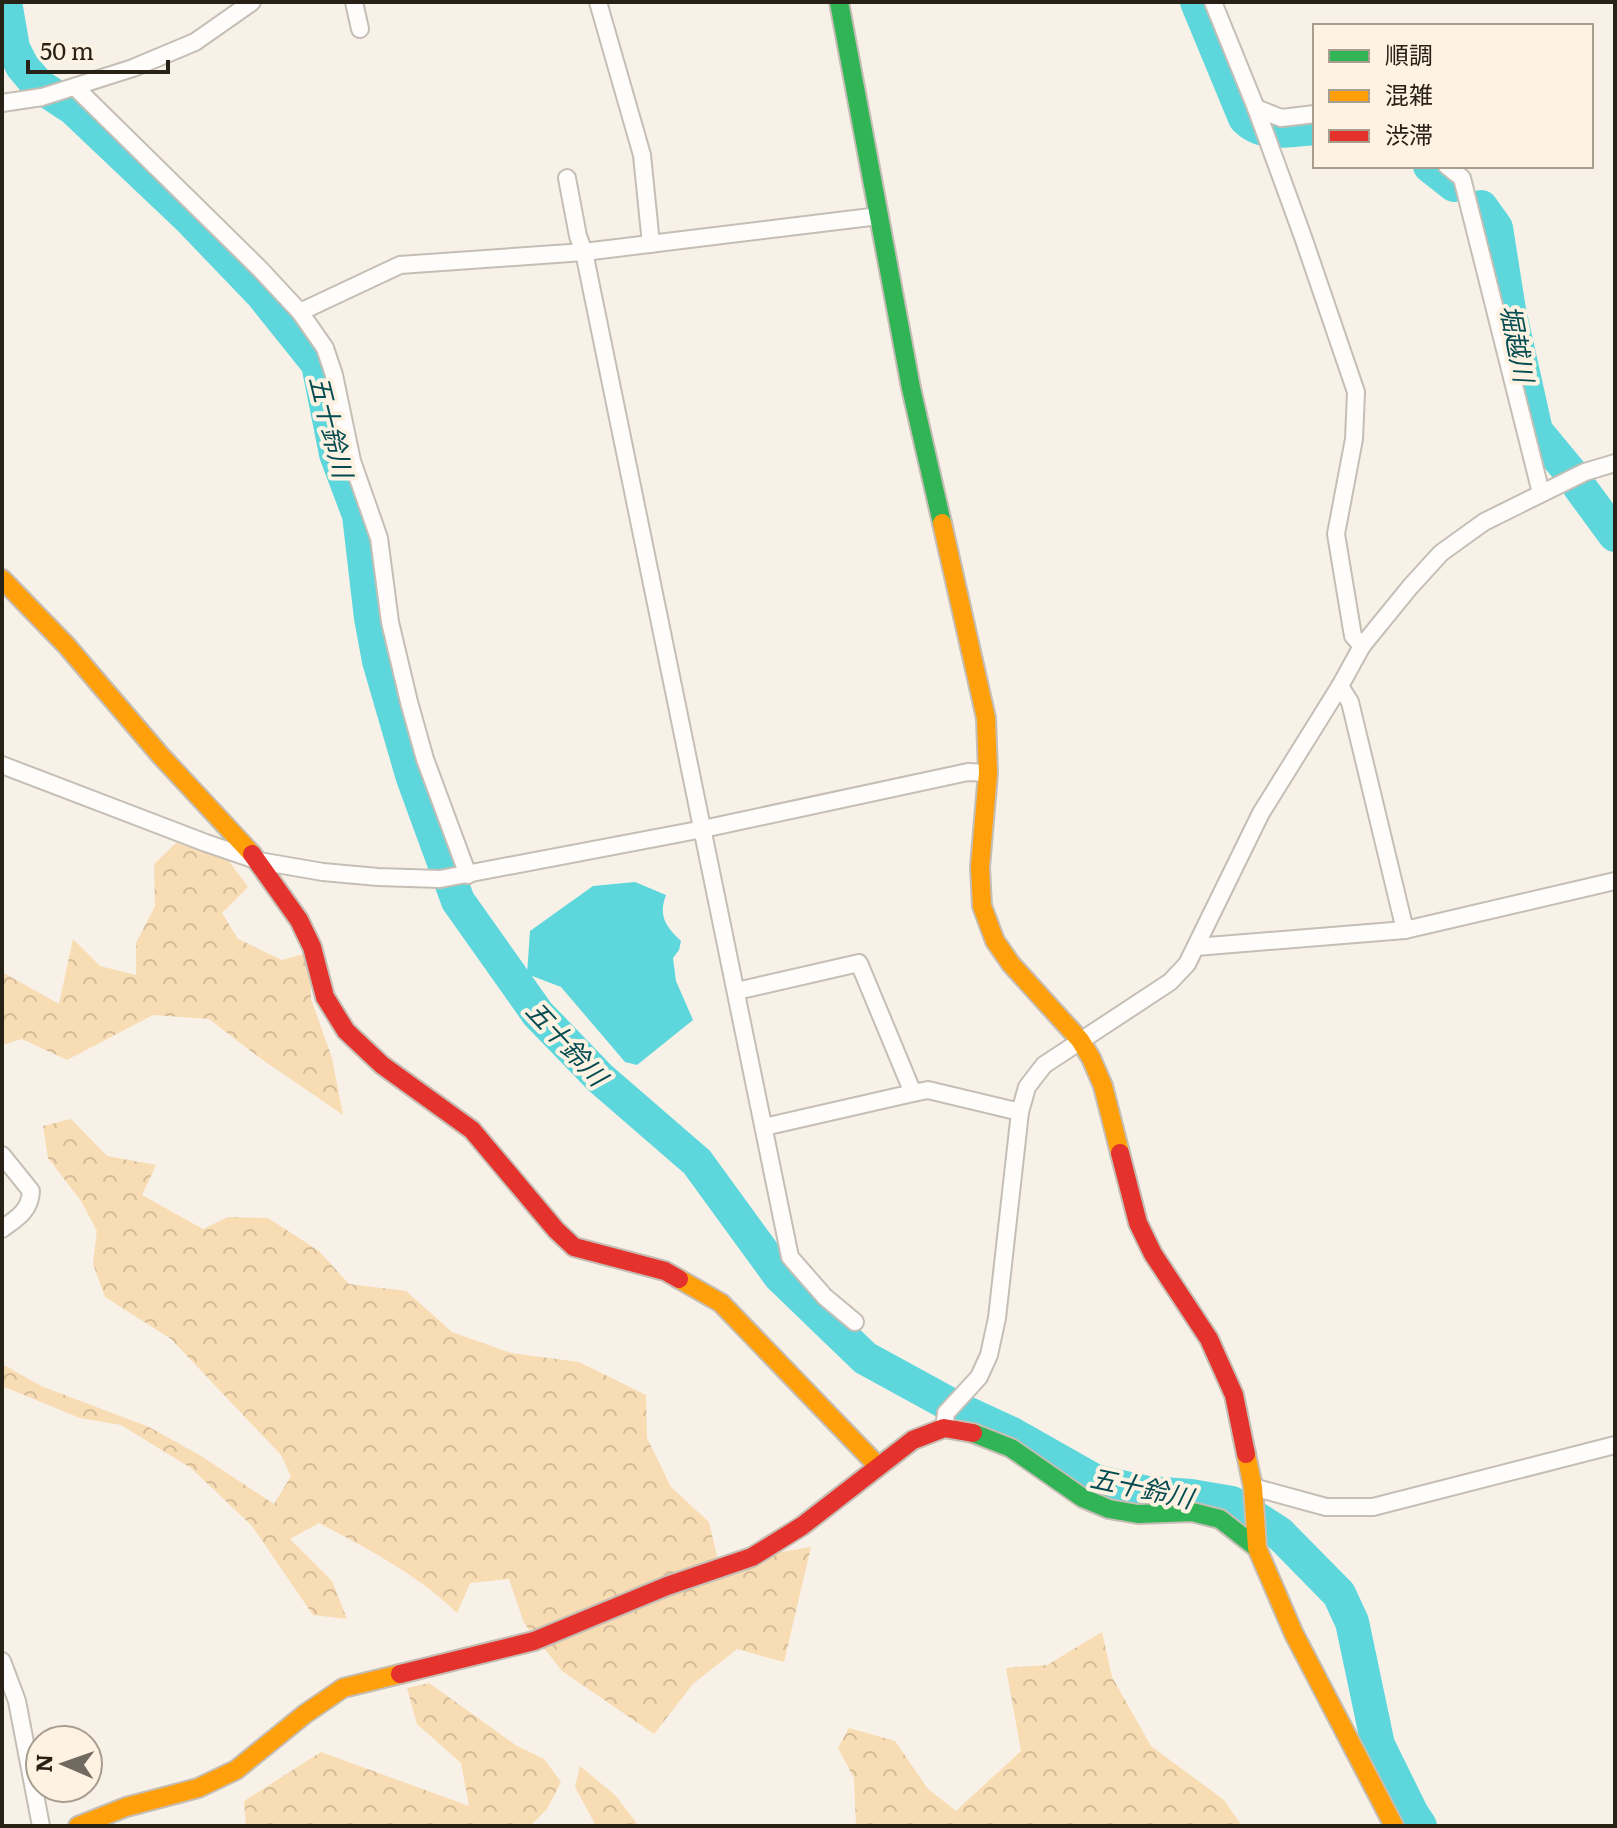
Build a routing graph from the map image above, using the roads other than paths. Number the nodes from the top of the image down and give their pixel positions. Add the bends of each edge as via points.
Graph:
1 (252, 2) edge
2 (354, 2) edge
3 (598, 2) edge
4 (839, 2) edge
5 (1213, 2) edge
6 (360, 29) dead end
7 (71, 88) junction
8 (2, 103) edge
9 (1313, 114) edge
10 (1258, 116) junction
11 (1450, 168) edge
12 (567, 178) dead end
13 (879, 216) junction
14 (651, 244) junction
15 (584, 252) junction
16 (300, 312) junction
17 (1615, 463) edge
18 (1541, 493) junction
19 (2, 579) edge
20 (1362, 646) junction
21 (1340, 686) junction
22 (2, 765) edge
23 (988, 773) junction
24 (703, 829) junction
25 (259, 861) junction
26 (463, 875) junction
27 (1615, 881) edge
28 (1405, 930) junction
29 (1196, 947) junction
30 (737, 991) junction
31 (1080, 1040) junction
32 (913, 1093) junction
33 (1020, 1112) junction
34 (764, 1127) junction
35 (2, 1155) edge
36 (2, 1229) edge
37 (855, 1322) dead end
38 (945, 1421) junction
39 (1615, 1445) edge
40 (877, 1465) junction
41 (1254, 1494) junction
42 (1257, 1541) junction
43 (2, 1661) edge
44 (41, 1826) edge
45 (78, 1826) edge
46 (1394, 1826) edge

1 - 7 street via 195,42
2 - 6 street
3 - 14 street via 642,155
4 - 13 street
5 - 10 street
7 - 8 street
7 - 16 street
9 - 10 street
10 - 20 street via 1356,392 1354,439 1336,534 1353,636
11 - 18 street via 1462,178
12 - 15 street
13 - 14 street
13 - 23 street via 921,436 986,718
14 - 15 street
15 - 16 street via 400,265
15 - 24 street
16 - 26 street via 325,348 334,375 352,461 379,538 390,622 409,702
17 - 18 street
18 - 20 street via 1484,522 1441,553
19 - 25 street
20 - 21 street
21 - 28 street via 1350,702
21 - 29 street via 1261,813
22 - 25 street
23 - 24 street via 968,772
23 - 31 street via 982,906 995,941 1011,964
24 - 26 street
24 - 30 street
25 - 26 street via 378,877
25 - 40 street via 299,920 325,997 346,1031 382,1065 472,1130 574,1247 665,1271 721,1303
27 - 28 street
28 - 29 street
29 - 31 street via 1170,982
30 - 32 street via 859,963
30 - 34 street
31 - 33 street via 1044,1065 1027,1087
31 - 41 street via 1103,1086 1138,1223 1209,1339 1234,1395
32 - 33 street via 928,1090
32 - 34 street
33 - 38 street via 992,1343 979,1377
34 - 37 street via 790,1257
35 - 36 street via 31,1191 23,1212
38 - 40 street
38 - 42 street via 1011,1448 1083,1498 1109,1509 1192,1512 1220,1519
39 - 41 street via 1373,1507 1326,1507
40 - 45 street via 802,1526 752,1557 534,1641 343,1688 236,1770 198,1788
41 - 42 street
42 - 46 street via 1294,1634
43 - 44 street via 17,1701

